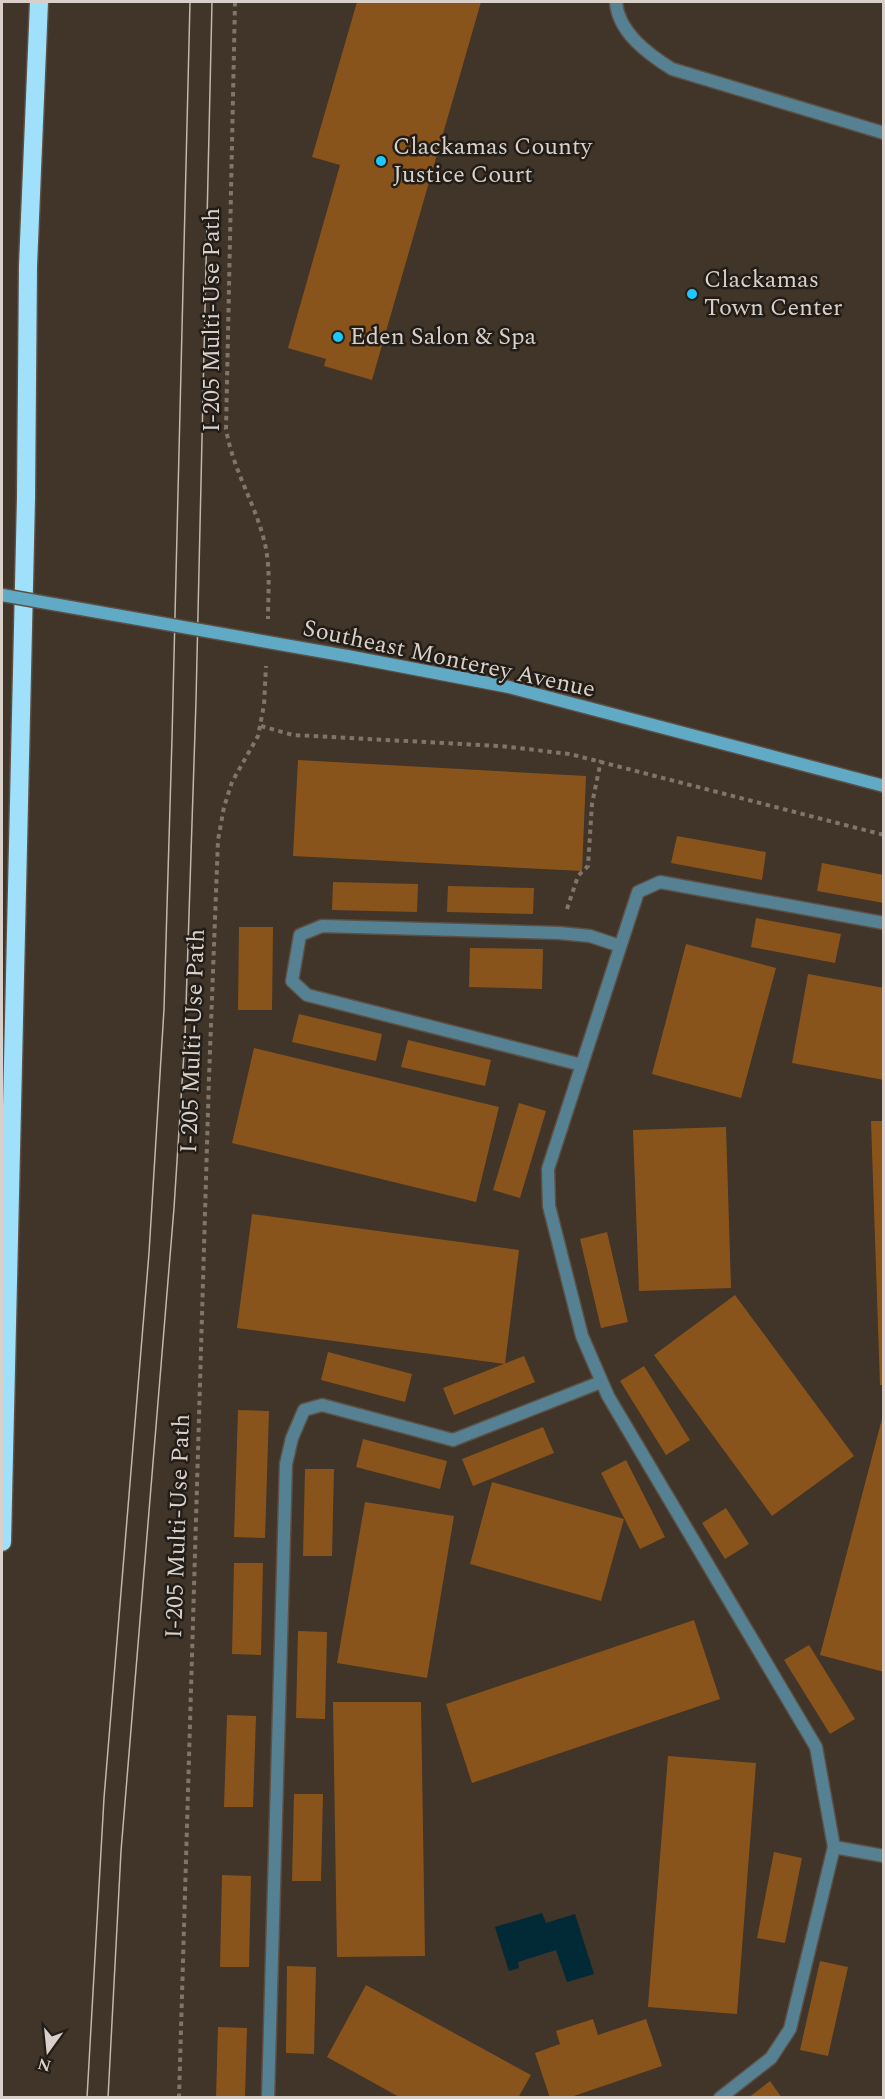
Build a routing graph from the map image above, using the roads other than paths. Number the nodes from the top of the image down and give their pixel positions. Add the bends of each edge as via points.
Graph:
1 (39, 2) edge
2 (616, 2) edge
3 (884, 133) edge
4 (2, 595) edge
5 (884, 786) edge
6 (884, 922) edge
7 (620, 946) junction
8 (582, 1065) junction
9 (601, 1382) junction
10 (2, 1542) edge
11 (834, 1847) junction
12 (884, 1856) edge
13 (268, 2097) edge
14 (720, 2097) edge

1 - 10 highway via 28,266 26,521
2 - 3 lane via 619,19 633,38 650,56 672,69
4 - 5 main road, Southeast Monterey Avenue, bridge via 509,687
6 - 7 lane via 660,882 638,892
7 - 8 lane
7 - 8 lane via 590,936 559,933 322,926 300,935 292,981 307,994
8 - 9 lane via 548,1169 549,1206 582,1336
9 - 11 lane via 816,1747
9 - 13 lane via 453,1440 322,1405 304,1410 286,1464
11 - 12 lane
11 - 14 lane via 790,2029 771,2058

